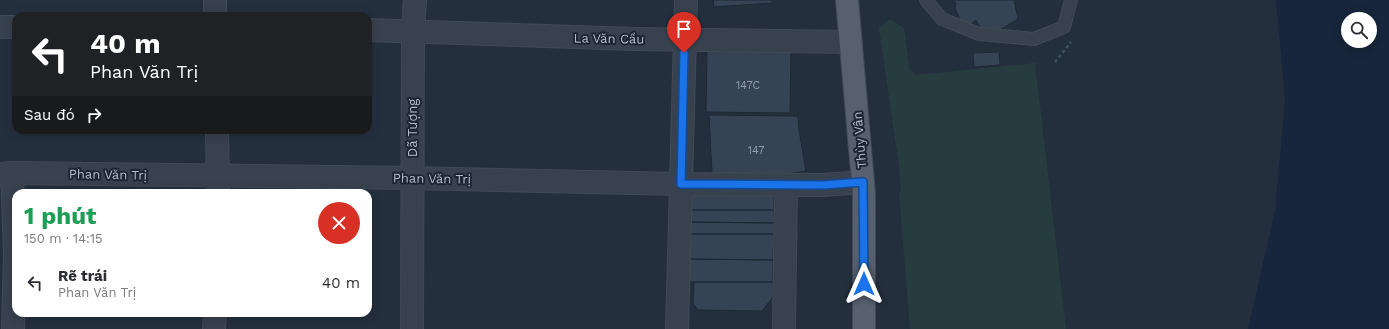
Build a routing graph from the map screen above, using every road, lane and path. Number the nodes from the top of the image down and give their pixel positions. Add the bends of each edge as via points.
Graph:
1 (215, 0) edge
2 (415, 0) edge
3 (686, 0) edge
4 (847, 0) edge
5 (926, 0) edge
6 (1071, 0) edge
7 (215, 12) edge
8 (0, 27) edge
9 (12, 27) edge
10 (372, 30) edge
11 (413, 32) junction
12 (685, 39) junction
13 (851, 42) junction
14 (217, 134) edge
15 (6, 174) edge
16 (412, 178) junction
17 (863, 182) junction
18 (218, 184) edge
19 (681, 184) junction
20 (786, 185) junction
21 (12, 227) edge
22 (13, 317) edge
23 (215, 317) edge
24 (13, 329) edge
25 (214, 329) edge
26 (412, 329) edge
27 (677, 329) edge
28 (784, 329) edge
29 (864, 329) edge

1 - 7 street
2 - 11 street, Dã Tượng
3 - 12 street
4 - 13 main road, Thùy Vân
5 - 6 lane via 942,18 979,34 1034,39 1064,27
8 - 9 street
10 - 11 street, La Văn Cầu
11 - 12 street, La Văn Cầu
11 - 16 street, Dã Tượng
12 - 13 street, La Văn Cầu
12 - 19 street
13 - 17 main road, Thùy Vân
14 - 18 street
15 - 18 street, Phan Văn Trị
15 - 21 street
16 - 18 street, Phan Văn Trị
16 - 19 street, Phan Văn Trị
16 - 26 street, Dã Tượng
17 - 20 street, Phan Văn Trị
17 - 29 main road, Thùy Vân
19 - 20 street, Phan Văn Trị
19 - 27 street
20 - 28 street
22 - 24 street
23 - 25 street

